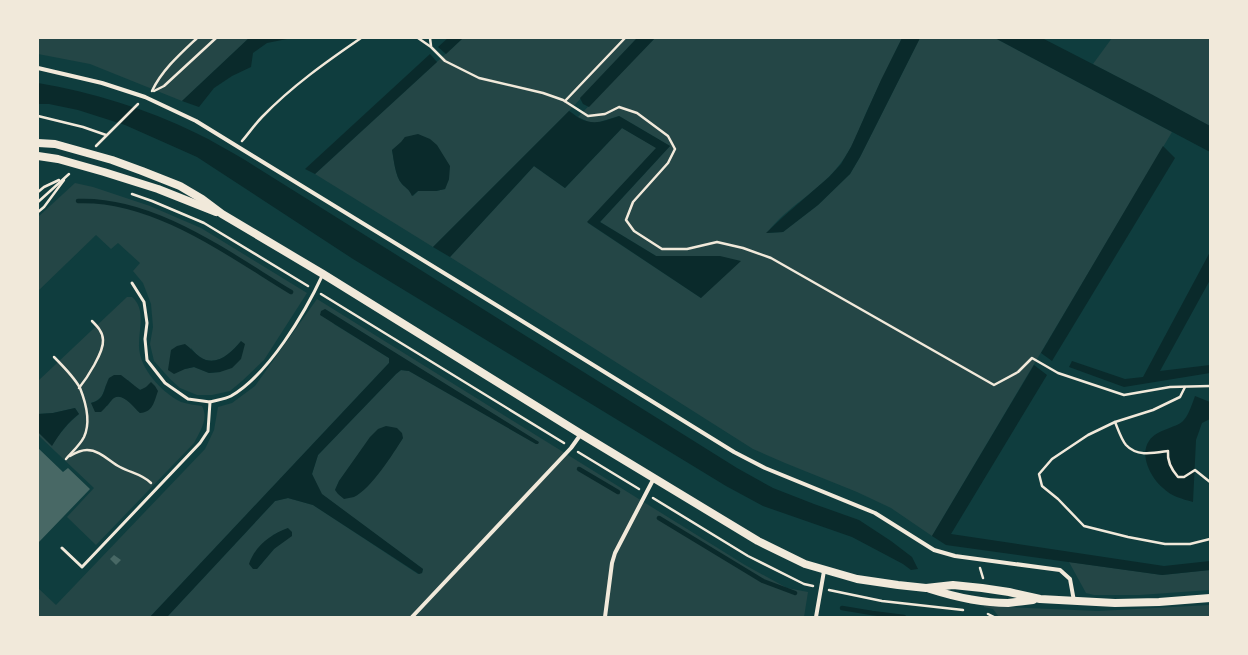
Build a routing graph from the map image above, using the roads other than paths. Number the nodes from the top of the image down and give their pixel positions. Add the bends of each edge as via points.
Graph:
1 (38, 68) edge
2 (38, 143) edge
3 (38, 156) edge
4 (222, 214) junction
5 (323, 274) junction
6 (132, 283) dead end
7 (210, 402) junction
8 (581, 434) junction
9 (654, 478) junction
10 (62, 548) dead end
11 (824, 570) junction
12 (926, 588) junction
13 (1210, 598) edge
14 (1040, 599) junction
15 (1074, 602) junction
16 (412, 617) edge
17 (605, 617) edge
18 (816, 617) edge

1 - 15 street via 102,83 145,97 196,121 734,452 765,468 875,513 934,550 955,556 1060,570 1070,579
2 - 4 main road via 43,142 112,160 163,178 202,199
3 - 4 main road via 111,174
4 - 5 main road
5 - 7 lane via 316,291 282,345 253,380 230,397
5 - 8 main road
6 - 7 lane via 144,302 147,360 165,383 188,399
7 - 10 lane via 208,431 200,443 82,567
8 - 9 main road
8 - 16 street via 571,448
9 - 11 main road via 758,541 786,556
9 - 17 street via 615,553
11 - 12 main road via 857,579
11 - 18 street
12 - 14 main road via 953,585
12 - 14 main road via 953,597 1007,603
13 - 15 main road via 1159,602
14 - 15 main road

